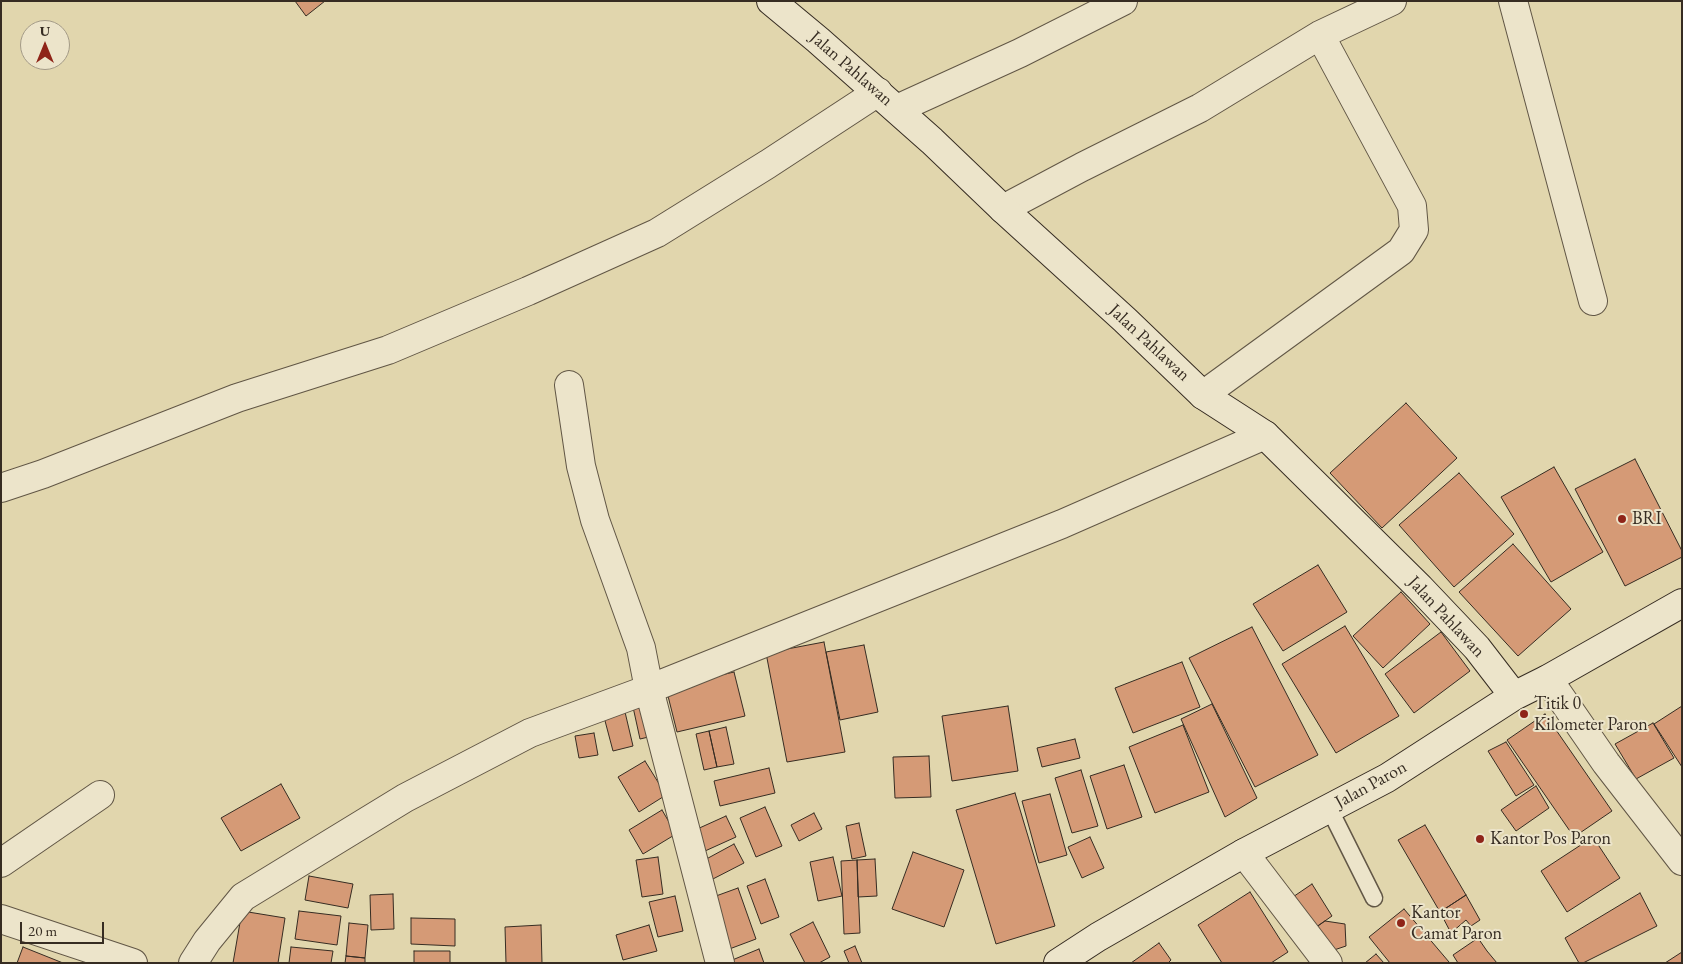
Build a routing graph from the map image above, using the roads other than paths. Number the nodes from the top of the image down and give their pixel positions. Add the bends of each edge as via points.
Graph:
1 (771, 1) edge
2 (1123, 1) edge
3 (1392, 1) edge
4 (1513, 1) edge
5 (1320, 35) junction
6 (887, 100) junction
7 (1002, 209) junction
8 (1593, 302) dead end
9 (569, 385) dead end
10 (1203, 395) junction
11 (1265, 435) junction
12 (1, 488) edge
13 (1682, 603) edge
14 (1548, 679) junction
15 (649, 689) junction
16 (1514, 696) junction
17 (100, 794) dead end
18 (1329, 808) junction
19 (1244, 853) junction
20 (1682, 861) edge
21 (1, 863) edge
22 (1374, 898) dead end
23 (1, 919) edge
24 (133, 963) edge
25 (193, 963) edge
26 (720, 963) edge
27 (1058, 963) edge
28 (1328, 963) edge

1 - 6 street, Jalan Pahlawan
2 - 6 street via 1020,53
3 - 5 street
4 - 8 street
5 - 7 street via 1200,108
5 - 10 street via 1412,206 1414,230 1401,251
6 - 7 street, Jalan Pahlawan
6 - 12 street via 768,164 657,233 528,291 388,350 237,398
7 - 10 street, Jalan Pahlawan
9 - 15 street via 581,466 595,520 641,648
10 - 11 street, Jalan Pahlawan
11 - 15 street via 1062,524
11 - 16 street, Jalan Pahlawan via 1471,641
13 - 14 street, Jalan Paron
14 - 16 street, Jalan Paron
14 - 20 street via 1606,763
15 - 25 street via 530,733 406,798 337,839 243,897
15 - 26 street
16 - 18 street, Jalan Paron via 1387,778
17 - 21 street
18 - 19 street, Jalan Paron
18 - 22 lane
19 - 27 street, Jalan Paron
19 - 28 street
23 - 24 street

